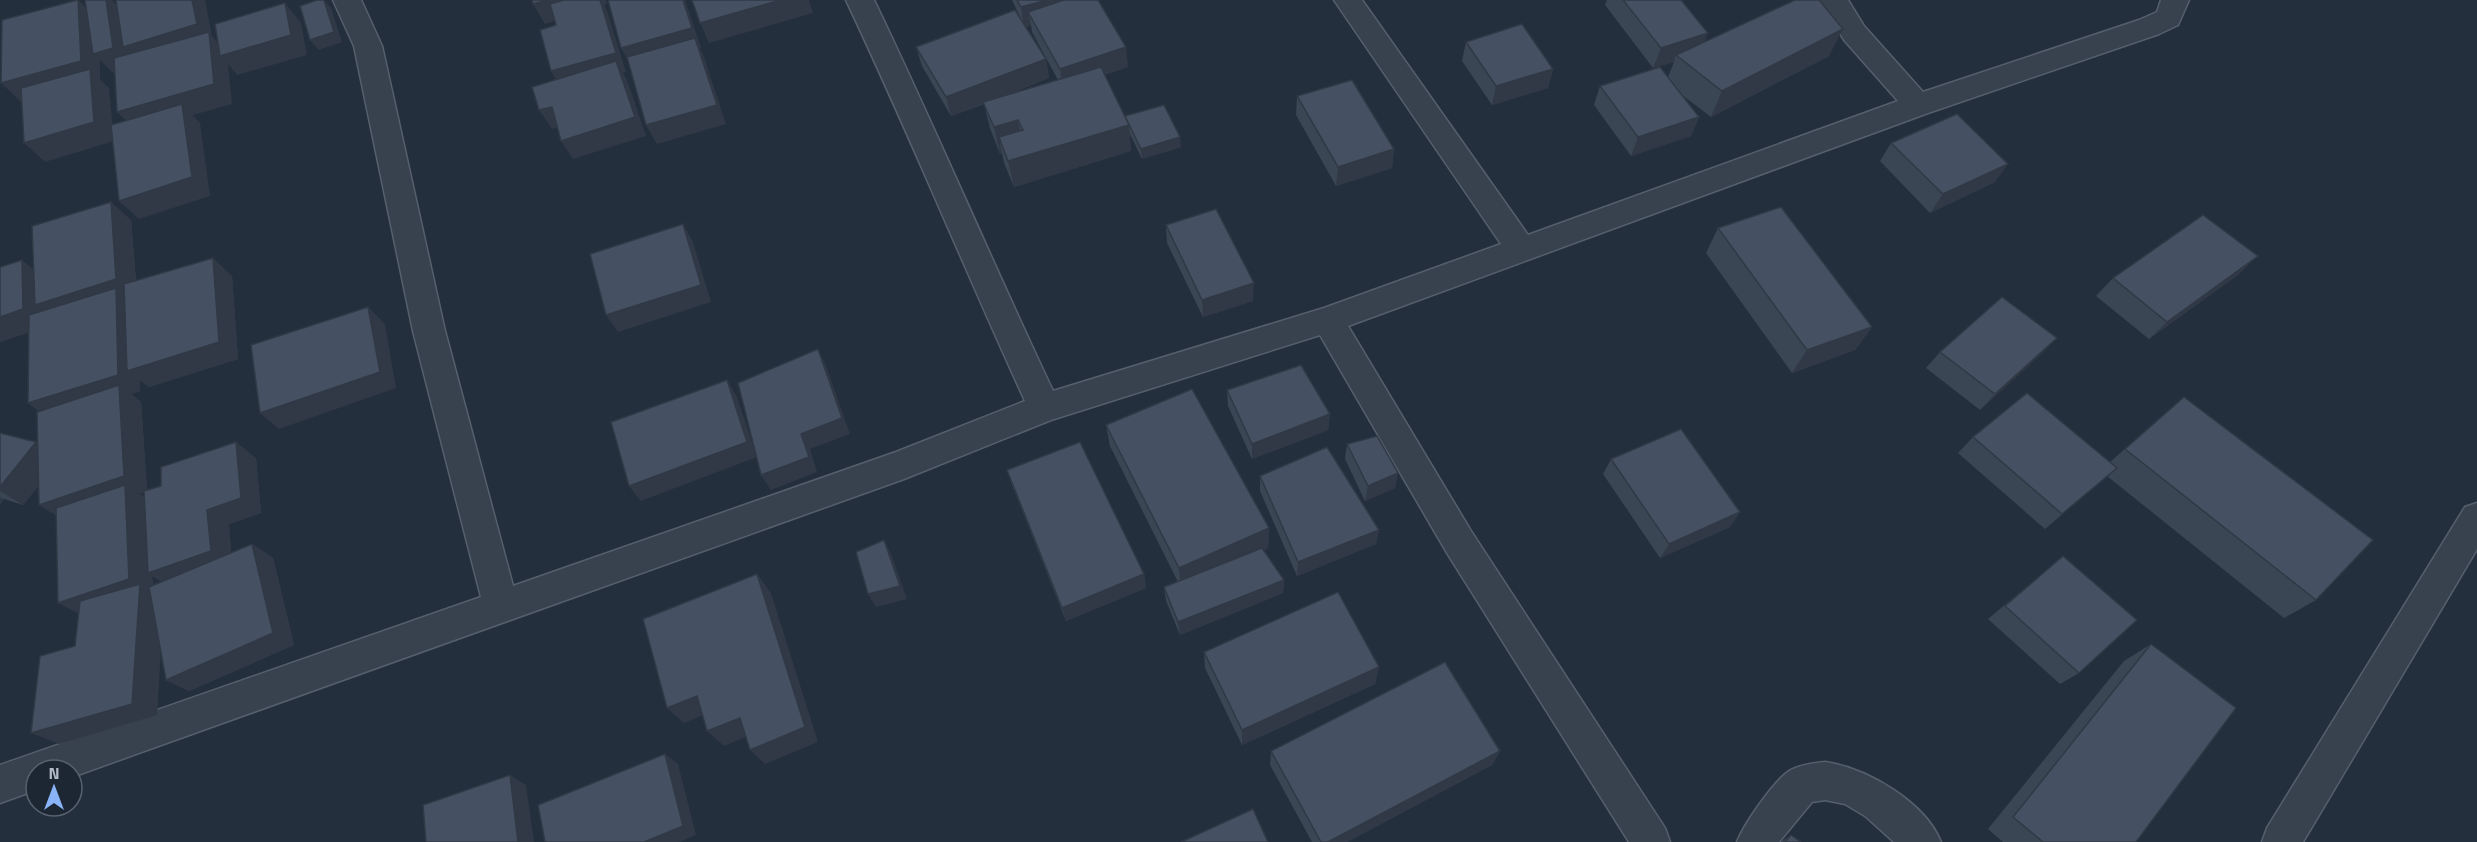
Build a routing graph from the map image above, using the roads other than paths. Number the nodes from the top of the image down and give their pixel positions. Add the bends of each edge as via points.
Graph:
1 (347, 0) edge
2 (860, 0) edge
3 (1348, 0) edge
4 (1834, 0) edge
5 (2175, 0) edge
6 (1918, 105) junction
7 (1521, 249) junction
8 (1328, 320) junction
9 (1046, 408) junction
10 (2477, 518) edge
11 (501, 606) junction
12 (0, 784) edge
13 (1651, 842) edge
14 (1756, 842) edge
15 (1922, 842) edge
16 (2281, 842) edge

1 - 11 street via 368,46 429,331
2 - 9 street
3 - 7 street
4 - 6 street via 1854,33
5 - 6 street via 2168,18 2149,27
6 - 7 street
7 - 8 street
8 - 9 street
8 - 13 street via 1459,542
9 - 11 street via 904,464
10 - 16 street
11 - 12 street
14 - 15 street via 1802,785 1826,781 1849,787 1887,808

